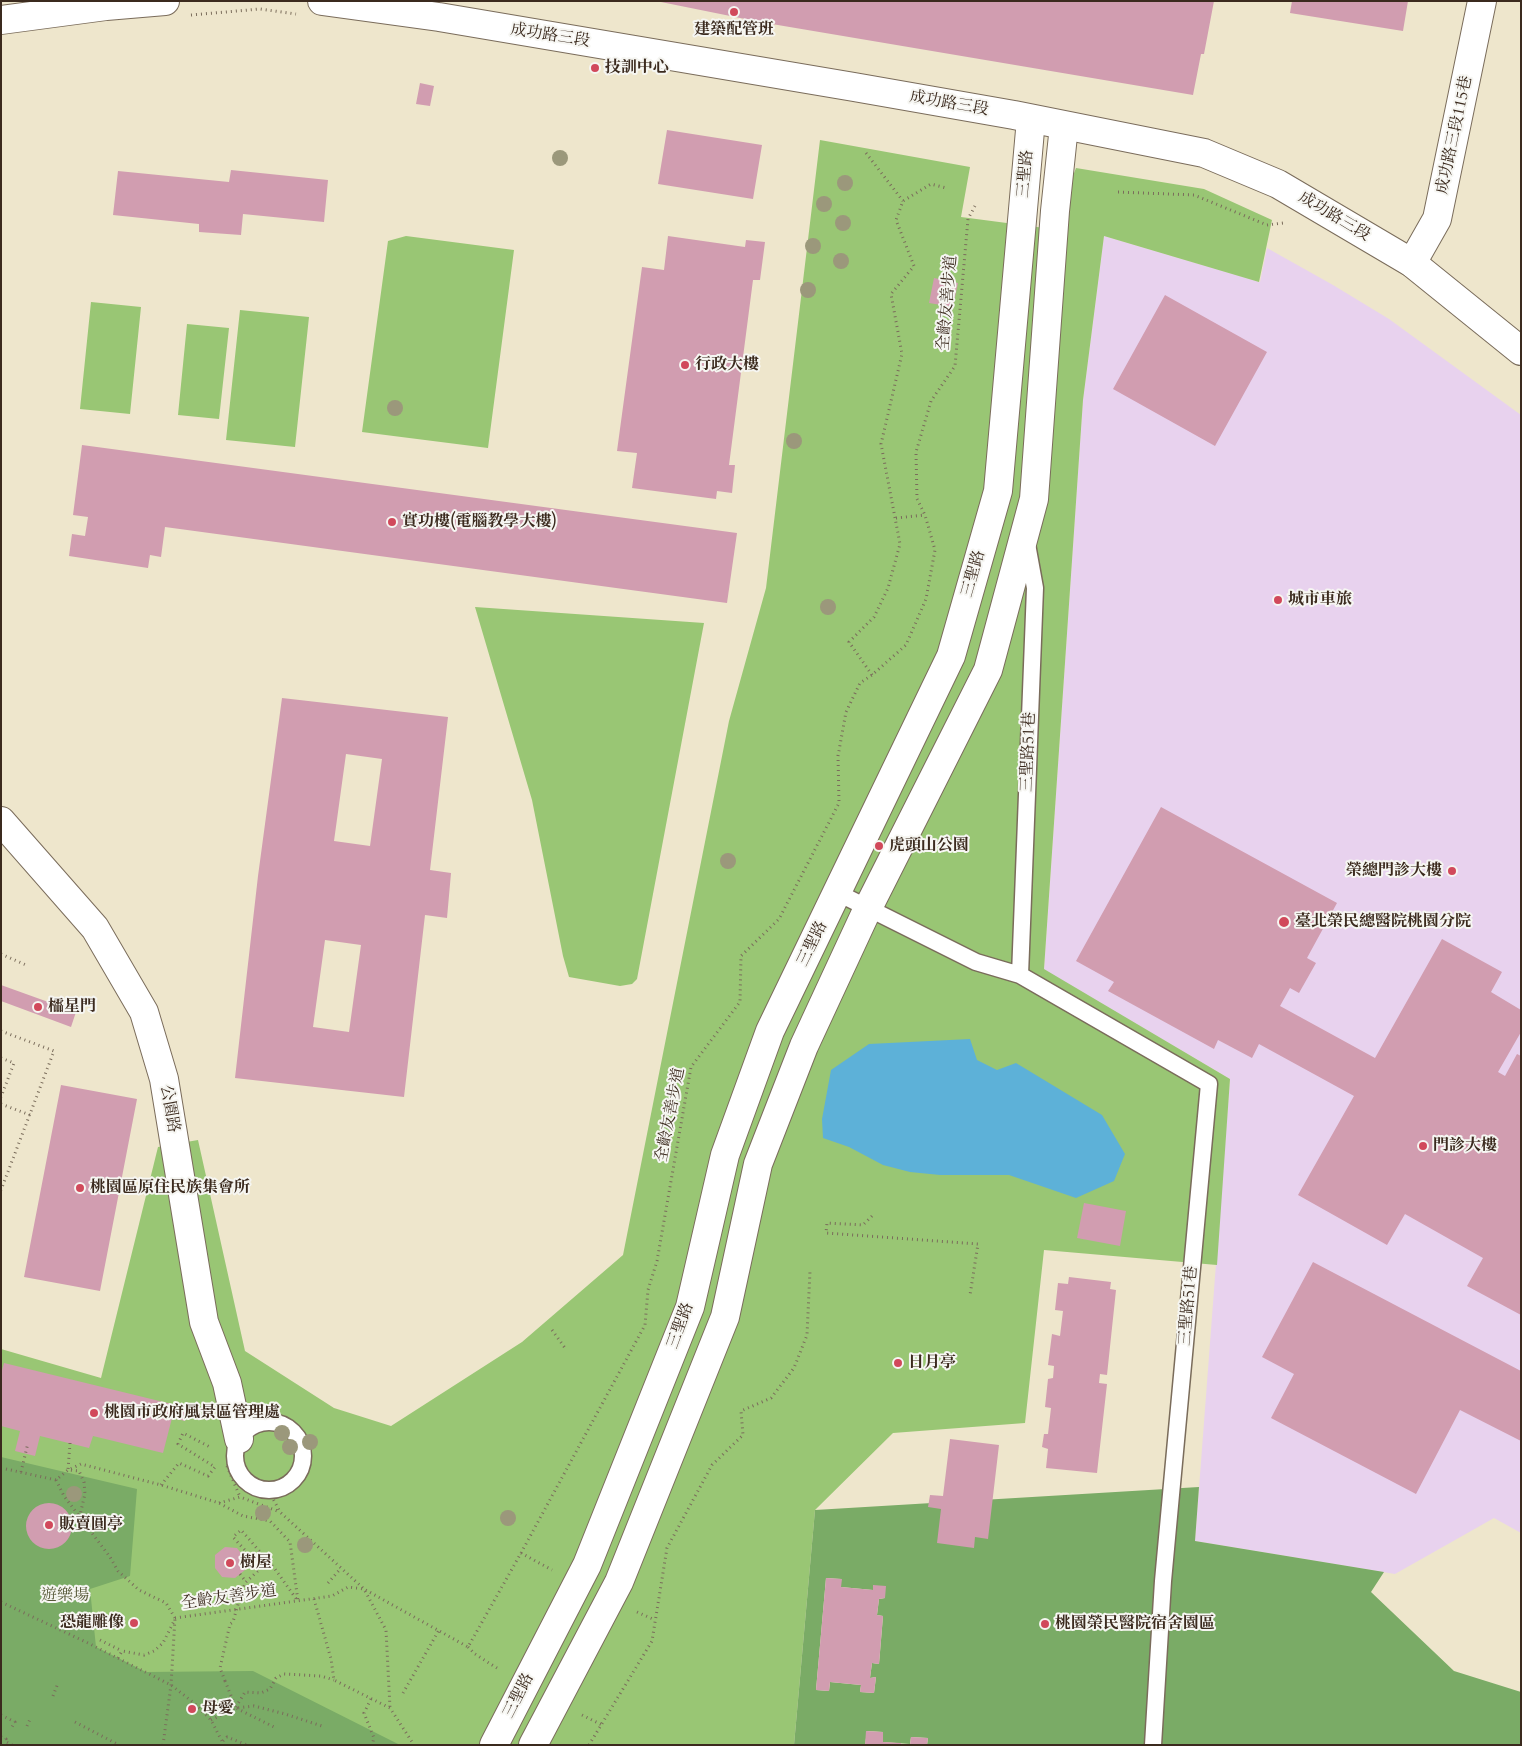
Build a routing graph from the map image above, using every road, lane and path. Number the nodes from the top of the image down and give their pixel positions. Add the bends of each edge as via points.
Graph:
1 (322, 1) edge
2 (1482, 1) edge
3 (174, 8) edge
4 (298, 14) dead end
5 (1, 20) edge
6 (1031, 119) junction
7 (1064, 126) junction
8 (866, 154) dead end
9 (946, 188) dead end
10 (1118, 192) dead end
11 (903, 201) junction
12 (976, 204) dead end
13 (1286, 223) dead end
14 (1412, 263) junction
15 (1521, 351) edge
16 (925, 516) junction
17 (896, 518) junction
18 (1025, 530) junction
19 (872, 675) junction
20 (1, 821) edge
21 (838, 893) junction
22 (868, 908) junction
23 (1, 954) edge
24 (26, 964) dead end
25 (1020, 976) junction
26 (1, 1030) edge
27 (1, 1058) edge
28 (1, 1097) edge
29 (1, 1104) edge
30 (30, 1115) junction
31 (1, 1190) edge
32 (872, 1216) dead end
33 (810, 1271) dead end
34 (970, 1295) dead end
35 (552, 1330) dead end
36 (566, 1348) dead end
37 (28, 1443) dead end
38 (70, 1443) dead end
39 (214, 1449) dead end
40 (232, 1451) junction
41 (6, 1469) dead end
42 (68, 1470) junction
43 (21, 1472) junction
44 (56, 1480) junction
45 (161, 1485) junction
46 (269, 1491) junction
47 (240, 1497) junction
48 (219, 1503) junction
49 (280, 1512) junction
50 (80, 1515) junction
51 (522, 1553) junction
52 (341, 1568) junction
53 (555, 1572) dead end
54 (240, 1574) dead end
55 (246, 1582) junction
56 (328, 1583) dead end
57 (364, 1589) junction
58 (314, 1599) junction
59 (298, 1601) junction
60 (1, 1602) edge
61 (634, 1611) dead end
62 (176, 1618) junction
63 (655, 1620) junction
64 (439, 1630) junction
65 (100, 1640) dead end
66 (468, 1647) junction
67 (122, 1651) junction
68 (118, 1658) junction
69 (500, 1670) dead end
70 (334, 1680) junction
71 (58, 1684) dead end
72 (170, 1685) junction
73 (403, 1693) dead end
74 (53, 1696) dead end
75 (371, 1699) junction
76 (236, 1708) junction
77 (390, 1708) junction
78 (579, 1714) dead end
79 (1, 1715) edge
80 (31, 1717) dead end
81 (211, 1720) junction
82 (75, 1722) dead end
83 (602, 1725) junction
84 (26, 1726) dead end
85 (12, 1727) dead end
86 (325, 1727) dead end
87 (276, 1728) dead end
88 (1, 1737) edge
89 (224, 1743) edge
90 (12, 1745) edge
91 (119, 1745) edge
92 (163, 1745) edge
93 (247, 1745) edge
94 (372, 1745) edge
95 (414, 1745) edge
96 (494, 1745) edge
97 (533, 1745) edge
98 (589, 1745) edge
99 (1154, 1745) edge

1 - 6 street, 成功路三段 via 439,17
2 - 14 street, 成功路三段115巷 via 1436,219
3 - 4 path via 260,9
3 - 5 street via 106,6
6 - 7 street, 成功路三段
6 - 21 street, 三聖路 via 998,491 951,656
7 - 14 street, 成功路三段 via 1204,153 1278,184
7 - 18 street, 三聖路 via 1034,499
8 - 11 path
9 - 11 path via 930,184
10 - 13 path via 1194,195 1267,225
11 - 17 path via 896,220 914,266 891,294 902,354 881,444
12 - 16 path, 全齡友善步道 via 968,219 955,366 930,401 916,452 917,499
14 - 15 street, 成功路三段
16 - 17 path
16 - 19 path, 全齡友善步道 via 935,550 926,599 906,645
17 - 19 path via 900,544 888,588 874,617 850,642
18 - 22 street, 三聖路 via 988,670
18 - 25 lane, 三聖路51巷 via 1035,588
19 - 51 path, 全齡友善步道 via 860,683 846,712 838,756 839,803 779,920 741,956 740,1002 691,1067 657,1261 648,1290 645,1325
20 - 40 street, 公園路 via 95,928 144,1012 164,1080 204,1322 227,1383
21 - 22 lane, 三聖路51巷
21 - 96 street, 三聖路 via 770,1032 725,1155 690,1307 587,1565
22 - 25 lane, 三聖路51巷 via 976,962
22 - 97 street, 三聖路 via 804,1046 758,1164 727,1308 619,1582
23 - 24 path
25 - 99 lane, 三聖路51巷 via 1210,1084 1163,1581
26 - 30 path via 54,1051
27 - 28 path via 14,1063
29 - 30 path
30 - 31 path
32 - 34 path via 863,1225 827,1223 826,1233 978,1244
33 - 63 path via 807,1335 794,1368 771,1398 741,1411 743,1435 712,1465 667,1548
35 - 36 path
37 - 43 path
38 - 42 path
39 - 45 path via 183,1433 178,1444 215,1467 208,1476 179,1463
40 - 46 lane, 公園路 via 236,1451 236,1463 247,1483
40 - 46 lane via 247,1430 257,1424 269,1422 288,1427 300,1440 304,1456 300,1472 289,1485
40 - 47 path
41 - 43 path
42 - 44 path
42 - 45 path via 81,1464
42 - 50 path via 79,1472 84,1482
43 - 44 path
44 - 50 path
45 - 48 path
46 - 49 path
47 - 48 path
47 - 49 path
48 - 59 path via 243,1516 270,1521 290,1542
49 - 52 path
50 - 62 path via 118,1571 139,1590 166,1602
51 - 53 path
51 - 66 path, 全齡友善步道
52 - 56 path
52 - 57 path
54 - 55 path
55 - 59 path via 261,1568 233,1537 241,1530
55 - 76 path, bridge via 230,1624 220,1668
57 - 58 path, 全齡友善步道 via 348,1587 332,1596
57 - 64 path
57 - 77 path via 386,1630
58 - 59 path, 全齡友善步道
58 - 70 path
59 - 62 path, 全齡友善步道
60 - 68 path
61 - 63 path
62 - 67 path via 163,1643 154,1652 144,1656
62 - 72 path, 全齡友善步道
63 - 83 path via 652,1641
64 - 66 path
64 - 73 path
65 - 67 path
66 - 69 path
67 - 68 path
68 - 72 path
70 - 75 path
70 - 76 path via 284,1674 276,1678 270,1689 261,1693 245,1692
71 - 74 path
72 - 81 path
72 - 92 path, 全齡友善步道
75 - 77 path
75 - 94 path via 364,1713 374,1738
76 - 81 path
76 - 86 path via 254,1706
76 - 87 path
77 - 95 path
78 - 83 path
79 - 85 path via 15,1722
80 - 84 path
81 - 89 path
82 - 91 path
83 - 98 path
88 - 90 path
89 - 93 path via 227,1737

